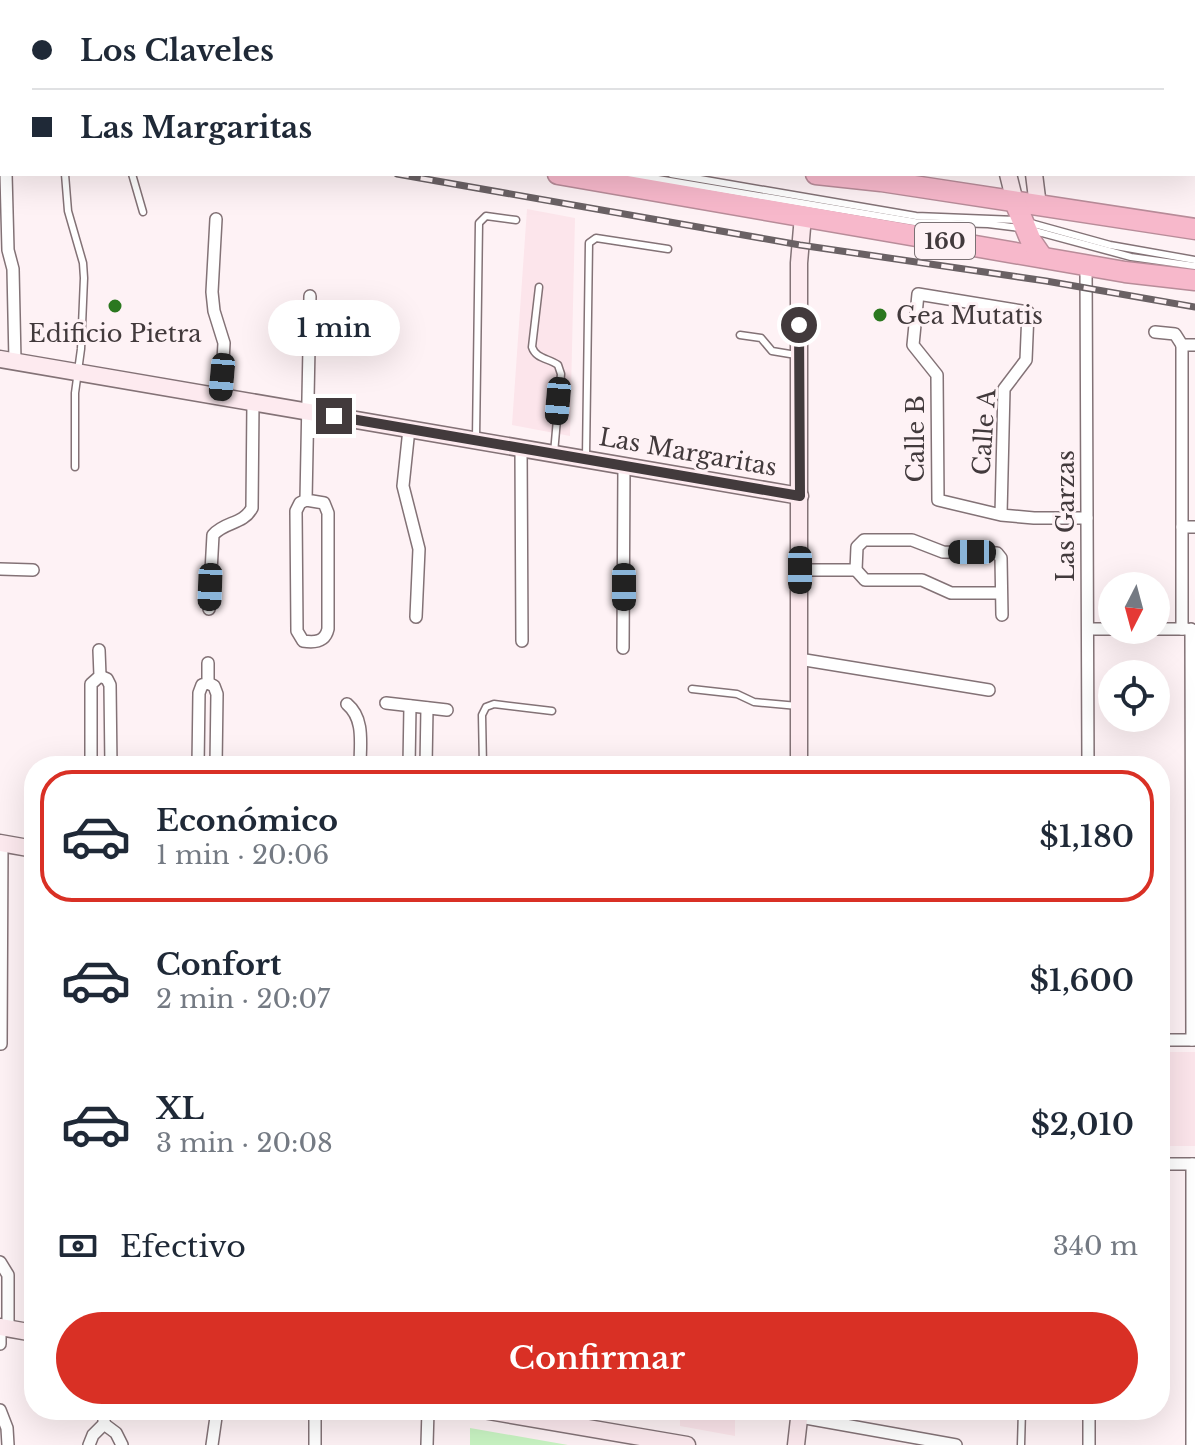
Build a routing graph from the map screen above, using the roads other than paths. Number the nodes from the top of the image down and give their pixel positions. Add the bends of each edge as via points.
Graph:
1 (6, 176) edge
2 (65, 176) edge
3 (133, 176) edge
4 (570, 176) edge
5 (640, 176) edge
6 (683, 176) edge
7 (835, 176) edge
8 (1009, 176) edge
9 (1034, 176) edge
10 (1038, 206) junction
11 (143, 212) dead end
12 (803, 216) junction
13 (1021, 217) junction
14 (216, 219) dead end
15 (516, 220) dead end
16 (1195, 229) edge
17 (668, 249) dead end
18 (1042, 257) junction
19 (1195, 260) edge
20 (1086, 265) junction
21 (1195, 266) edge
22 (1195, 280) edge
23 (539, 287) dead end
24 (921, 293) joint
25 (310, 296) dead end
26 (1155, 332) dead end
27 (740, 335) dead end
28 (1182, 345) junction
29 (1195, 345) edge
30 (799, 355) junction
31 (7, 360) edge
32 (78, 372) junction
33 (221, 396) junction
34 (253, 402) junction
35 (309, 411) junction
36 (409, 429) junction
37 (476, 440) junction
38 (521, 448) junction
39 (554, 453) junction
40 (586, 459) junction
41 (624, 466) junction
42 (75, 467) dead end
43 (800, 496) junction
44 (306, 500) junction
45 (1001, 515) junction
46 (1087, 518) junction
47 (1182, 527) junction
48 (1195, 527) edge
49 (0, 569) edge
50 (33, 570) dead end
51 (800, 570) junction
52 (856, 570) junction
53 (1001, 593) junction
54 (209, 609) dead end
55 (1002, 615) dead end
56 (416, 617) dead end
57 (1088, 629) junction
58 (1098, 629) edge
59 (1189, 629) edge
60 (522, 641) dead end
61 (623, 648) dead end
62 (99, 650) dead end
63 (799, 659) junction
64 (208, 663) dead end
65 (100, 676) junction
66 (208, 683) junction
67 (692, 689) dead end
68 (989, 690) dead end
69 (386, 703) dead end
70 (347, 704) dead end
71 (410, 706) junction
72 (800, 706) junction
73 (427, 708) junction
74 (447, 710) dead end
75 (552, 711) dead end
76 (91, 756) edge
77 (111, 756) edge
78 (198, 756) edge
79 (216, 756) edge
80 (360, 756) edge
81 (409, 756) edge
82 (426, 756) edge
83 (483, 756) edge
84 (799, 756) edge
85 (1088, 756) edge
86 (1, 844) edge
87 (24, 847) edge
88 (1193, 872) edge
89 (1170, 1040) edge
90 (1193, 1040) edge
91 (1, 1044) edge
92 (1170, 1164) edge
93 (1194, 1164) edge
94 (0, 1262) edge
95 (3, 1328) edge
96 (24, 1331) edge
97 (0, 1344) edge
98 (1194, 1358) edge
99 (0, 1410) edge
100 (104, 1420) edge
101 (216, 1420) edge
102 (315, 1420) edge
103 (428, 1420) edge
104 (549, 1420) edge
105 (799, 1420) edge
106 (827, 1420) edge
107 (1022, 1420) edge
108 (1089, 1420) edge
109 (104, 1424) junction
110 (628, 1440) edge
111 (905, 1440) edge
112 (8, 1445) edge
113 (89, 1445) edge
114 (122, 1445) edge
115 (212, 1445) edge
116 (315, 1445) edge
117 (427, 1445) edge
118 (687, 1445) edge
119 (796, 1445) edge
120 (956, 1445) edge
121 (1021, 1445) edge
122 (1089, 1445) edge
123 (1192, 1445) edge

1 - 31 street via 13,269
2 - 32 lane via 68,211 84,270
3 - 11 lane
4 - 12 highway, 160
5 - 13 lane via 934,225
6 - 13 lane via 916,216
7 - 13 highway, 160 via 881,181
8 - 13 street
9 - 10 street
10 - 13 highway, 160
10 - 16 highway, 160
12 - 18 highway, 160
12 - 30 street
13 - 18 highway
13 - 19 lane via 1110,245
13 - 21 lane via 1131,257
14 - 33 street via 212,292 224,343
15 - 37 lane via 486,216 479,223
17 - 40 lane via 596,238 589,243
18 - 20 highway, 160
20 - 22 highway, 160
20 - 46 street, Las Garzas
23 - 39 lane via 532,347 558,365 561,374
24 - 45 street, Calle B via 913,345 937,375 938,500
24 - 45 street, Calle A via 1028,312 1026,360 1004,389
25 - 35 street
26 - 28 street via 1175,334
27 - 30 lane via 761,338 772,351
28 - 29 street
28 - 47 street
30 - 43 street
31 - 32 street, Las Margaritas
32 - 33 street, Las Margaritas
32 - 42 lane
33 - 34 street, Las Margaritas
34 - 35 street, Las Margaritas
34 - 54 street via 252,508 212,539
35 - 36 street, Las Margaritas
35 - 44 street
36 - 37 street, Las Margaritas
36 - 56 street via 403,486 419,549
37 - 38 street, Las Margaritas
38 - 39 street, Las Margaritas
38 - 60 street
39 - 40 street, Las Margaritas
40 - 41 street, Las Margaritas
41 - 43 street, Las Margaritas
41 - 61 street
43 - 51 street
44 - 44 street via 296,508 297,631 303,641 319,641 328,629 328,513 324,503
45 - 46 street
46 - 57 street, Las Garzas
47 - 48 street
47 - 59 street
49 - 50 street
51 - 52 street
51 - 63 street
52 - 53 street via 865,580 922,580 951,593
52 - 53 street via 857,547 864,540 912,540 943,552 997,553
53 - 55 street
57 - 58 street
57 - 85 street, Las Garzas
59 - 88 street
62 - 65 street
63 - 68 street
63 - 72 street
64 - 66 street
65 - 76 street via 91,684
65 - 77 street via 110,685
66 - 78 street via 199,693
66 - 79 street via 217,694
67 - 72 lane
69 - 71 street
70 - 80 street via 360,724
71 - 73 street
71 - 81 street
72 - 84 street
73 - 74 street
73 - 82 street
75 - 83 lane via 486,707
86 - 87 street
86 - 91 street
88 - 90 street
89 - 90 street
92 - 93 street
93 - 98 street
94 - 95 street via 8,1275
95 - 96 street
95 - 97 street
98 - 123 street
99 - 112 street
100 - 109 street
101 - 115 street
102 - 116 street
103 - 117 street
104 - 110 street
105 - 119 street
106 - 111 street
107 - 121 lane
108 - 122 street
109 - 113 street
109 - 114 street
110 - 118 street
111 - 120 street

